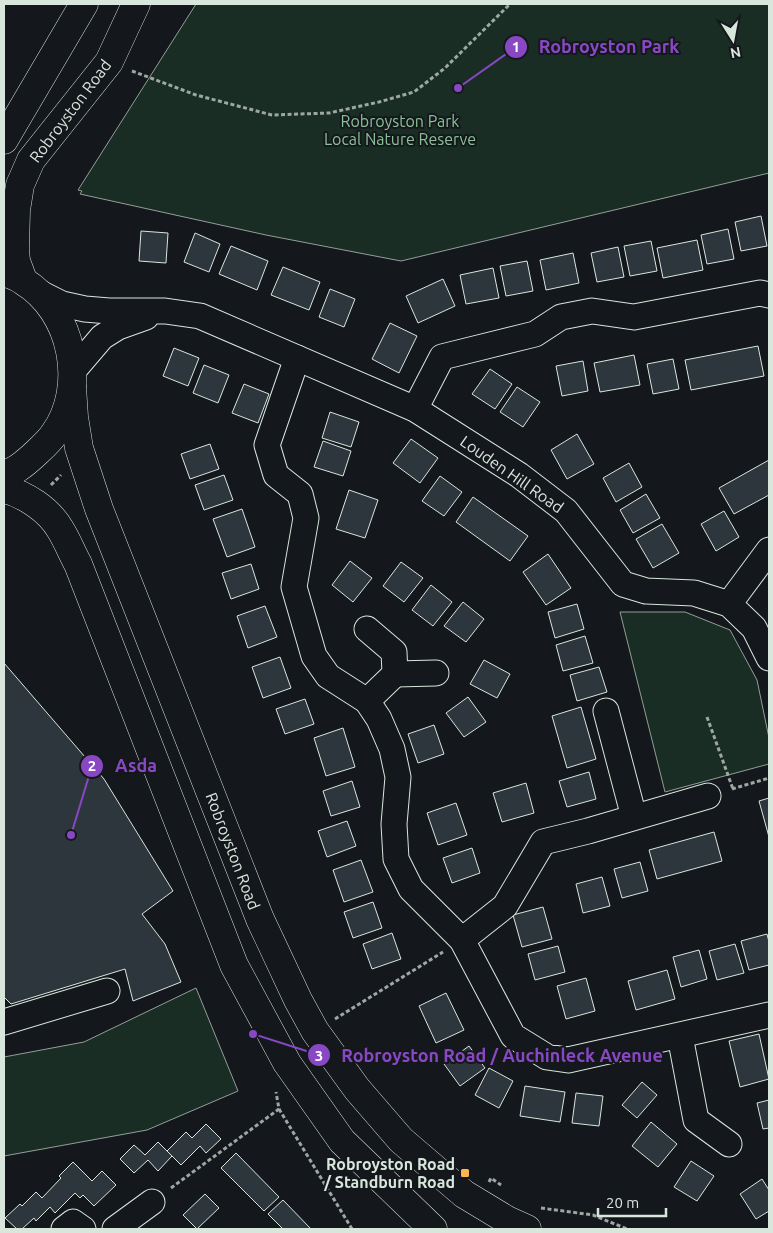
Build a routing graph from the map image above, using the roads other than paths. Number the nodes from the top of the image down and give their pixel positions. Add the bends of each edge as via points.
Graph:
1 (84, 4) edge
2 (136, 4) edge
3 (4, 140) edge
4 (22, 281) edge
5 (769, 294) edge
6 (165, 311) junction
7 (297, 358) junction
8 (72, 379) junction
9 (415, 409) junction
10 (4, 475) edge
11 (4, 488) edge
12 (769, 550) edge
13 (729, 604) junction
14 (367, 629) dead end
15 (769, 658) edge
16 (436, 673) dead end
17 (394, 674) junction
18 (367, 701) junction
19 (606, 711) dead end
20 (708, 796) road end
21 (634, 818) junction
22 (462, 940) junction
23 (107, 991) dead end
24 (769, 1015) edge
25 (4, 1022) edge
26 (680, 1036) junction
27 (729, 1144) dead end
28 (152, 1202) dead end
29 (64, 1229) edge
30 (83, 1229) edge
31 (115, 1229) edge
32 (433, 1229) edge
33 (526, 1229) edge

1 - 3 main road
2 - 4 main road, Robroyston Road via 109,62 31,160 20,185 15,249
4 - 6 street, Louden Hill Road via 62,304 85,309
4 - 8 main road, Robroyston Road via 51,306 66,335
5 - 9 street via 634,317 592,311 560,317 535,334 442,357
6 - 7 street, Louden Hill Road via 200,316
6 - 8 street, Louden Hill Road via 118,327 102,337
7 - 9 street, Louden Hill Road
7 - 18 street via 267,445 276,475 300,494 306,518 294,587 314,656 328,676
8 - 10 main road via 67,409 54,435 18,468
8 - 33 main road, Robroyston Road via 81,455 98,510 260,919 298,1000 315,1031 357,1089 401,1140 464,1194
9 - 13 street, Louden Hill Road via 519,475 566,511 623,584 646,591 694,593
11 - 32 main road via 33,503 53,519 78,564 234,965 287,1063 342,1141
12 - 13 street
13 - 15 street, Louden Hill Road via 754,628
14 - 17 street via 394,652
16 - 17 street
17 - 18 street
18 - 22 street via 392,749 398,777 394,824 396,858 411,889
19 - 21 street
20 - 21 street
21 - 22 street via 543,842 505,906
22 - 26 street via 513,1036 547,1057 568,1060
23 - 25 street
24 - 26 street
26 - 27 street via 696,1120
28 - 31 street
29 - 30 street via 73,1222

